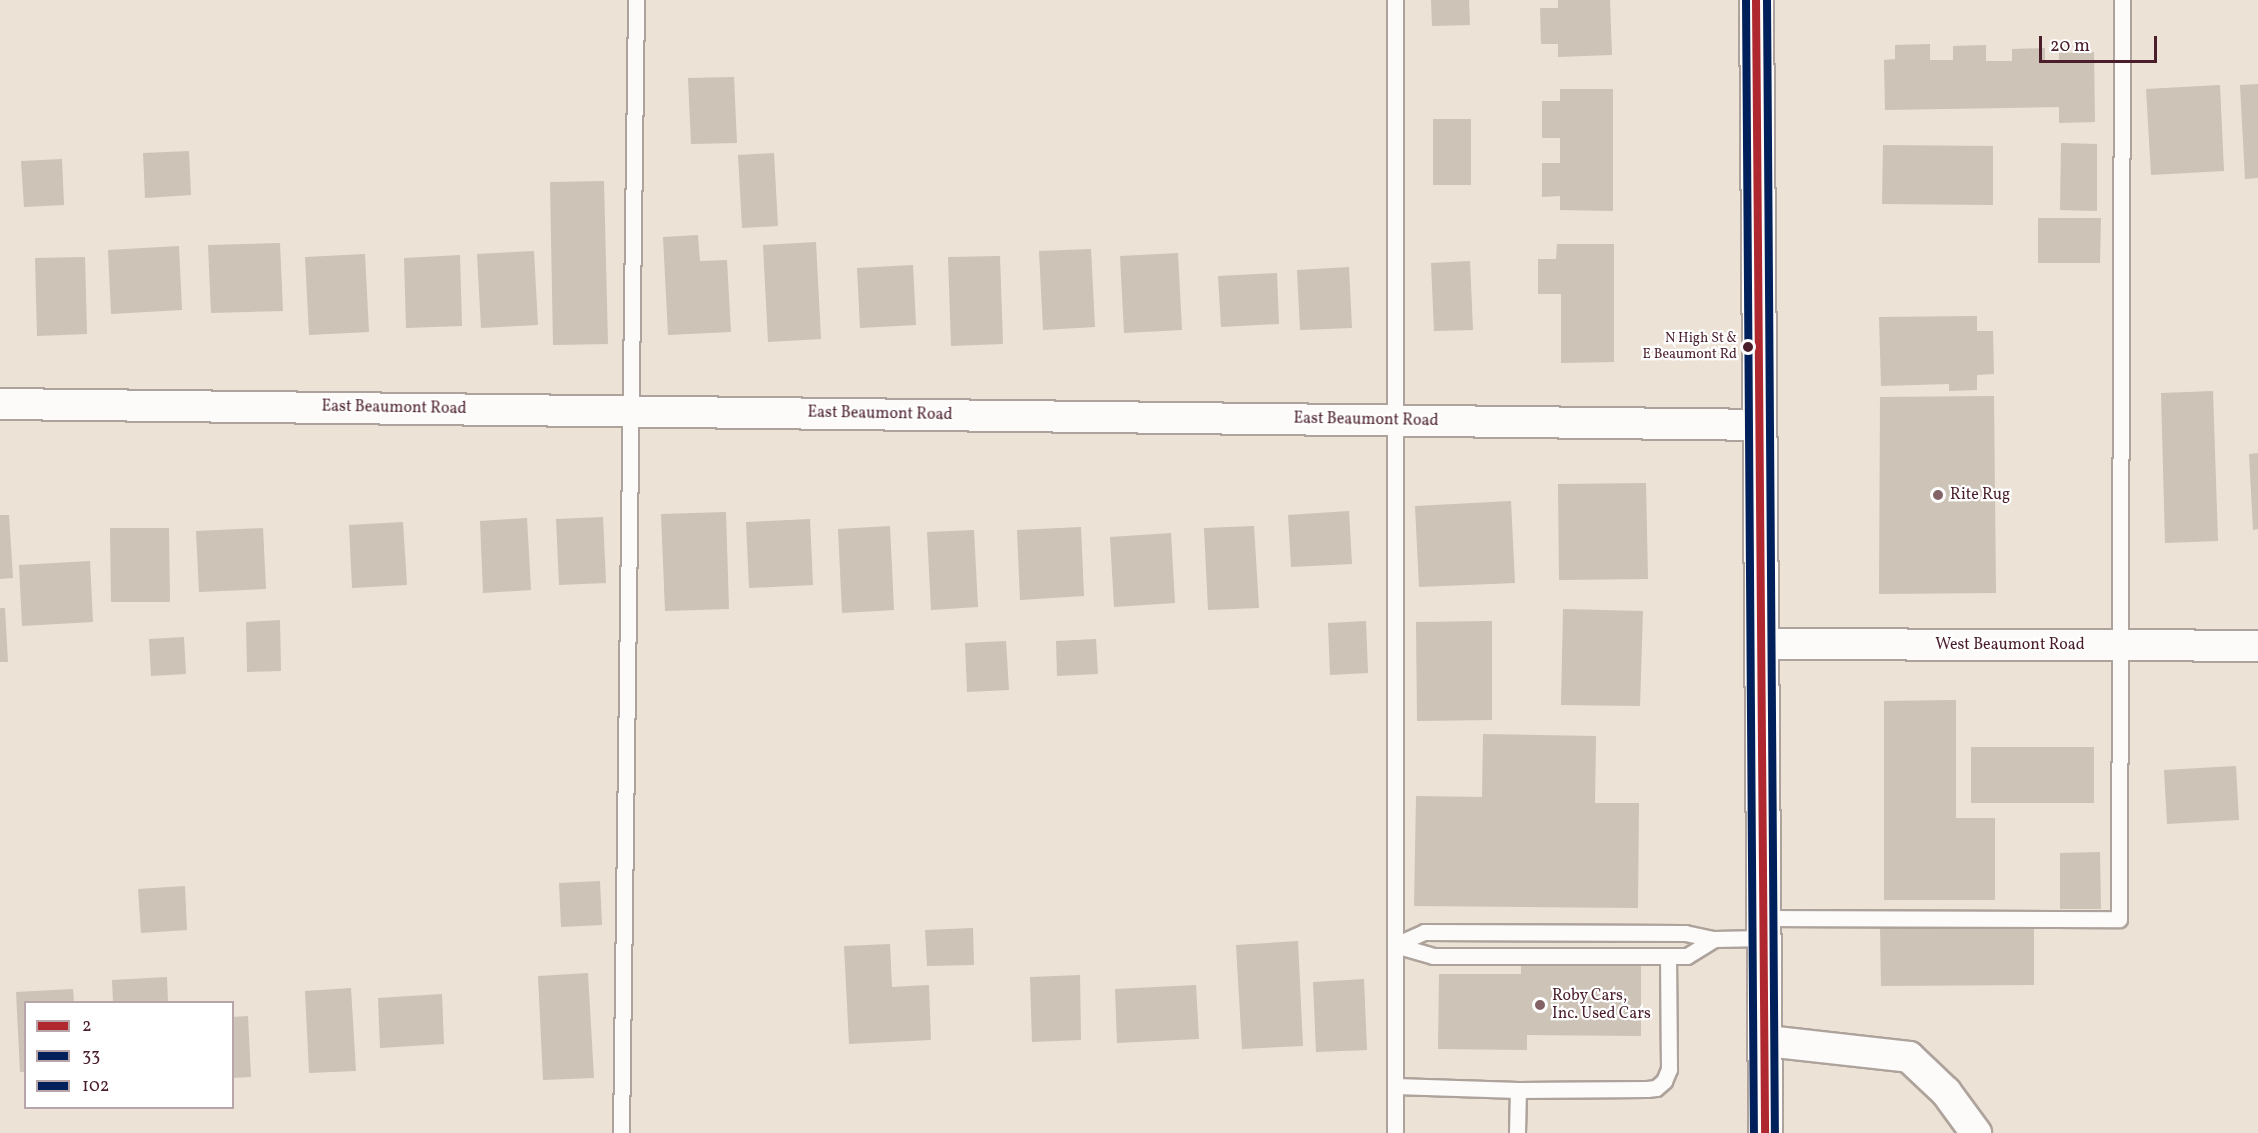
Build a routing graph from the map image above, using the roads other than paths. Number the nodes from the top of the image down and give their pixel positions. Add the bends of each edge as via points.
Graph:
1 (636, 0) edge
2 (1395, 0) edge
3 (1756, 0) edge
4 (2122, 0) edge
5 (0, 404) edge
6 (631, 411) junction
7 (1395, 420) junction
8 (1760, 425) junction
9 (1761, 644) junction
10 (2120, 645) junction
11 (2258, 646) edge
12 (1764, 928) junction
13 (1714, 939) junction
14 (1395, 945) junction
15 (1668, 956) junction
16 (1765, 1039) junction
17 (1395, 1086) junction
18 (1518, 1090) junction
19 (621, 1133) edge
20 (1395, 1133) edge
21 (1517, 1133) edge
22 (1765, 1133) edge
23 (1976, 1133) edge

1 - 6 lane
2 - 7 lane
3 - 8 main road
4 - 10 lane
5 - 6 street, East Beaumont Road
6 - 7 street, East Beaumont Road
6 - 19 lane
7 - 8 street, East Beaumont Road
7 - 14 lane
8 - 9 main road
9 - 10 street, West Beaumont Road
9 - 12 main road
10 - 11 street, West Beaumont Road
10 - 12 lane via 2119,919
12 - 13 lane
12 - 16 main road
13 - 14 lane via 1685,933 1424,932
13 - 15 lane via 1687,956
14 - 15 lane via 1433,956
14 - 17 lane
15 - 18 lane via 1669,1069 1664,1081 1647,1089
16 - 22 main road
16 - 23 street via 1909,1057 1946,1092
17 - 18 lane
17 - 20 lane
18 - 21 lane

